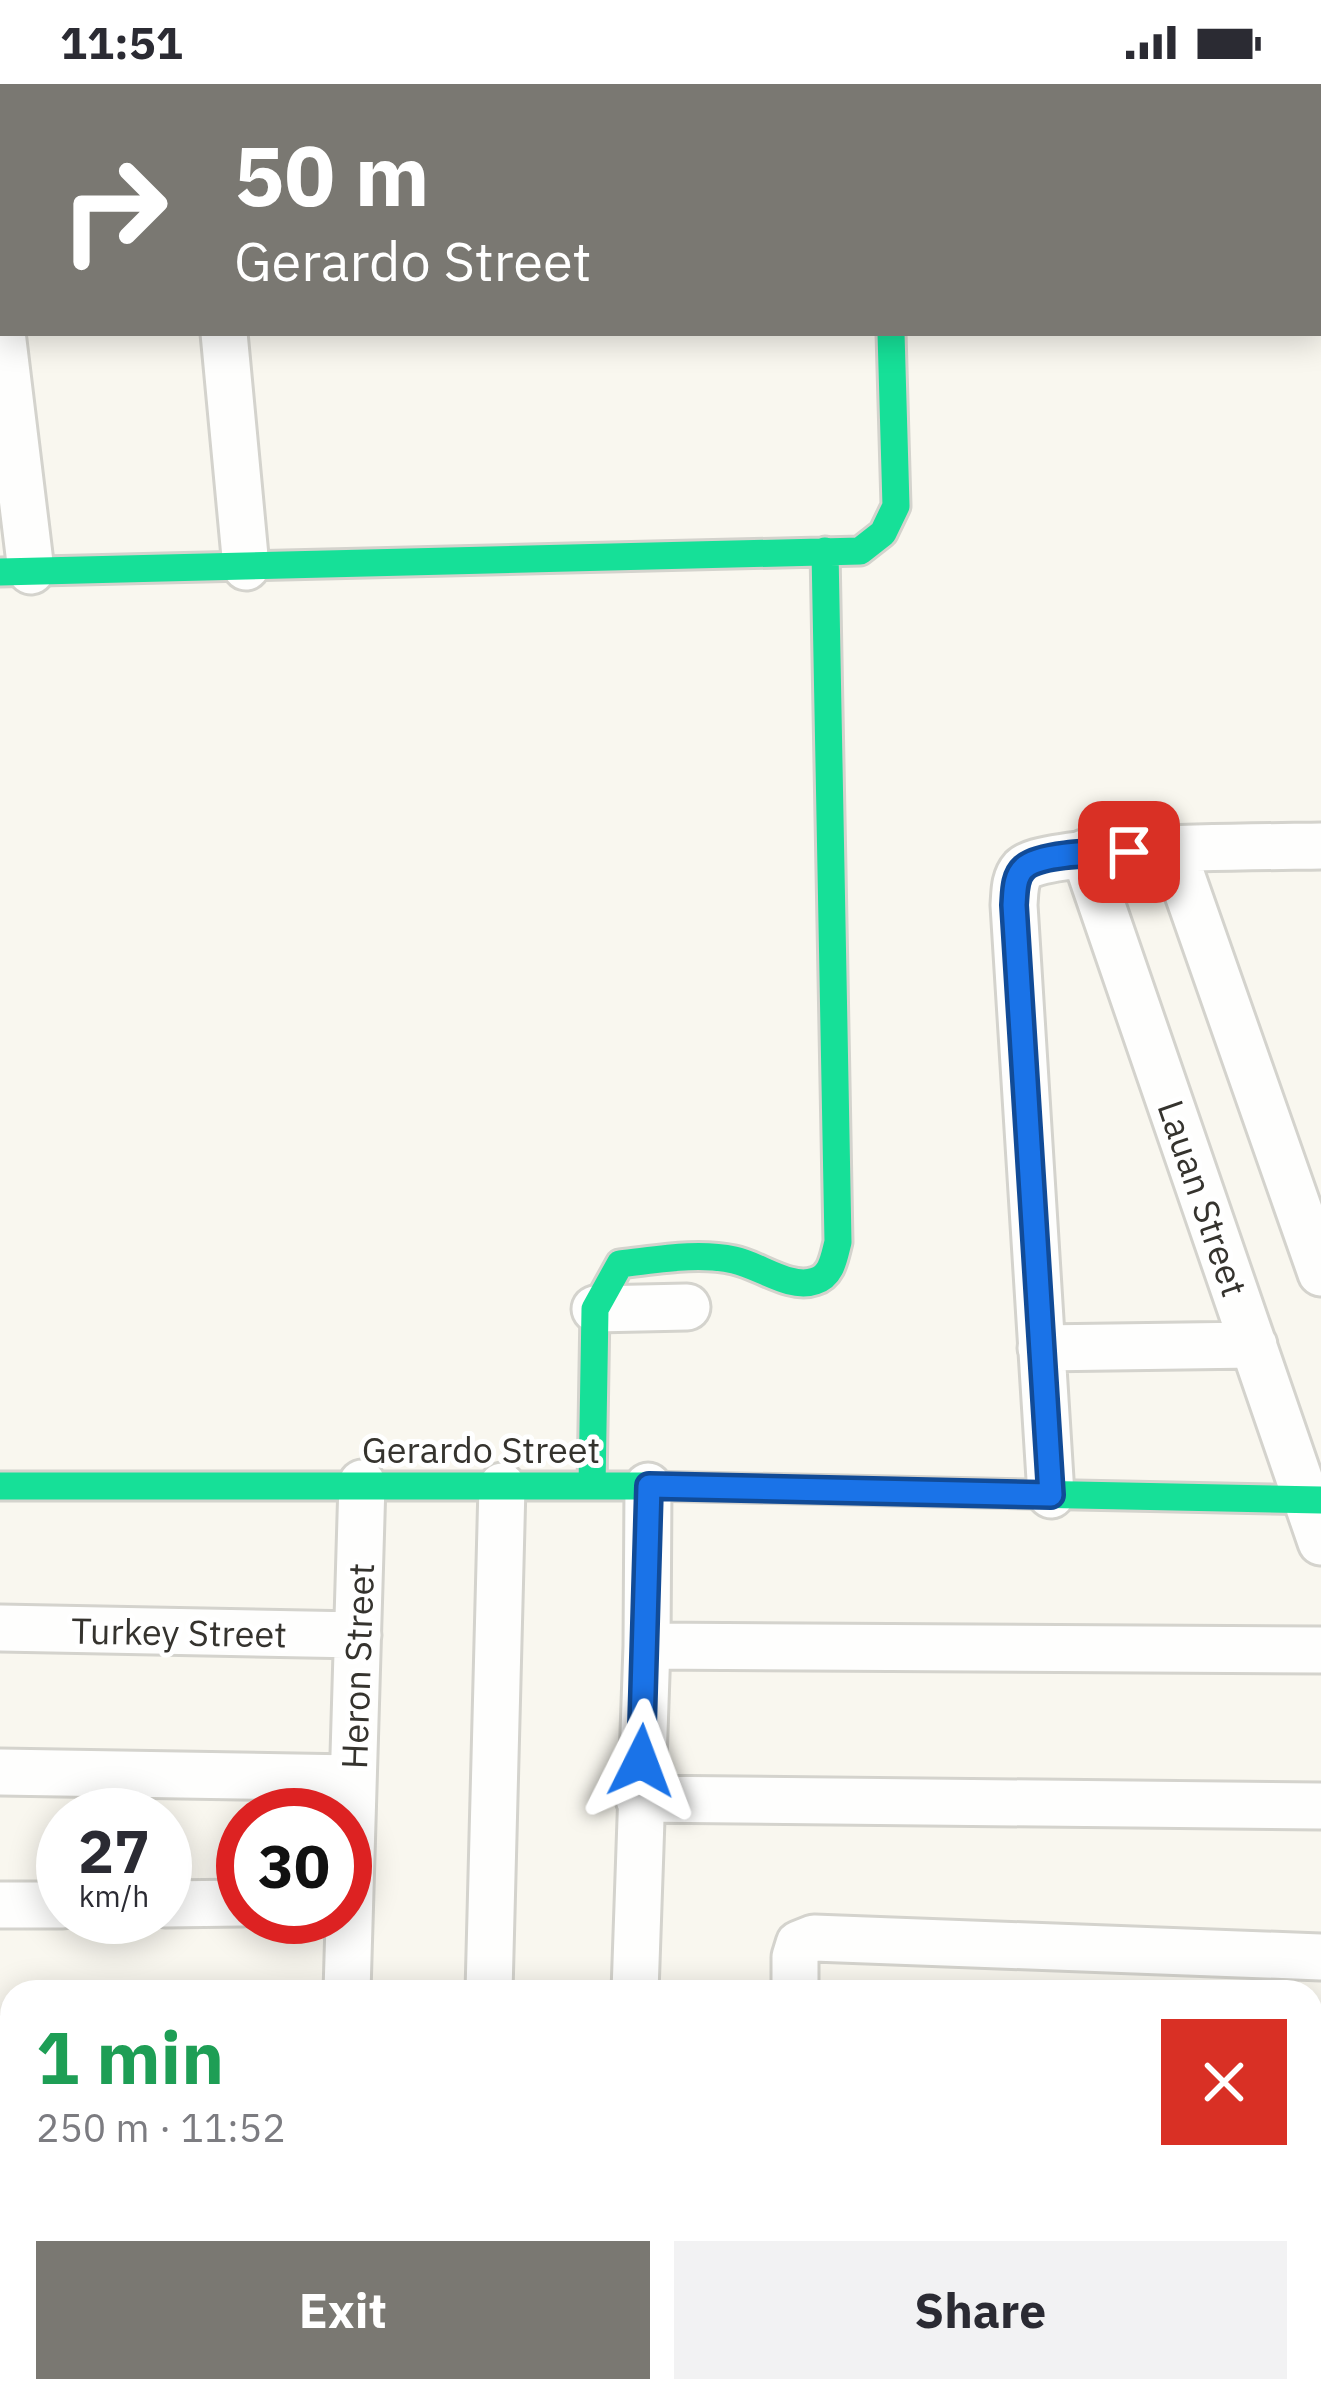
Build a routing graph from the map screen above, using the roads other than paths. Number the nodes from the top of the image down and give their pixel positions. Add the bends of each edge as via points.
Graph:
1 (1, 336) edge
2 (224, 336) edge
3 (890, 336) edge
4 (825, 551) junction
5 (246, 567) junction
6 (15, 572) edge
7 (1173, 851) junction
8 (1084, 853) junction
9 (1317, 857) edge
10 (1321, 1273) edge
11 (687, 1307) dead end
12 (595, 1309) junction
13 (1254, 1346) junction
14 (1041, 1348) junction
15 (362, 1484) junction
16 (0, 1486) edge
17 (502, 1486) junction
18 (592, 1486) junction
19 (649, 1486) junction
20 (1051, 1495) junction
21 (1316, 1514) edge
22 (0, 1628) edge
23 (358, 1635) junction
24 (647, 1646) junction
25 (1321, 1650) edge
26 (0, 1772) edge
27 (353, 1778) junction
28 (353, 1788) edge
29 (640, 1799) junction
30 (1321, 1806) edge
31 (0, 1905) edge
32 (36, 1905) edge
33 (347, 1944) edge
34 (1321, 1958) edge
35 (346, 1980) edge
36 (489, 1980) edge
37 (635, 1980) edge
38 (795, 1980) edge

1 - 6 street
2 - 5 street
3 - 4 street via 896,506 884,533 860,551
4 - 5 street
4 - 12 street via 835,1265 797,1286 734,1260 620,1264
5 - 6 street
7 - 8 street
7 - 9 street
7 - 10 street
8 - 13 street, Lauan Street
8 - 14 street via 1035,862 1016,882
11 - 12 street
12 - 18 street
13 - 14 street
13 - 21 street, Lauan Street
14 - 20 street
15 - 16 street, Gerardo Street
15 - 17 street, Gerardo Street
15 - 23 street, Heron Street
17 - 18 street, Gerardo Street
17 - 36 street
18 - 19 street, Gerardo Street
19 - 20 street, Gerardo Street
19 - 24 street
20 - 21 street, Gerardo Street
22 - 23 street, Turkey Street
23 - 27 street, Heron Street
24 - 25 street
24 - 29 street
26 - 27 street
27 - 28 street, Heron Street
29 - 30 street
29 - 37 street
31 - 32 street
33 - 35 street, Heron Street
34 - 38 street via 814,1938 799,1944

